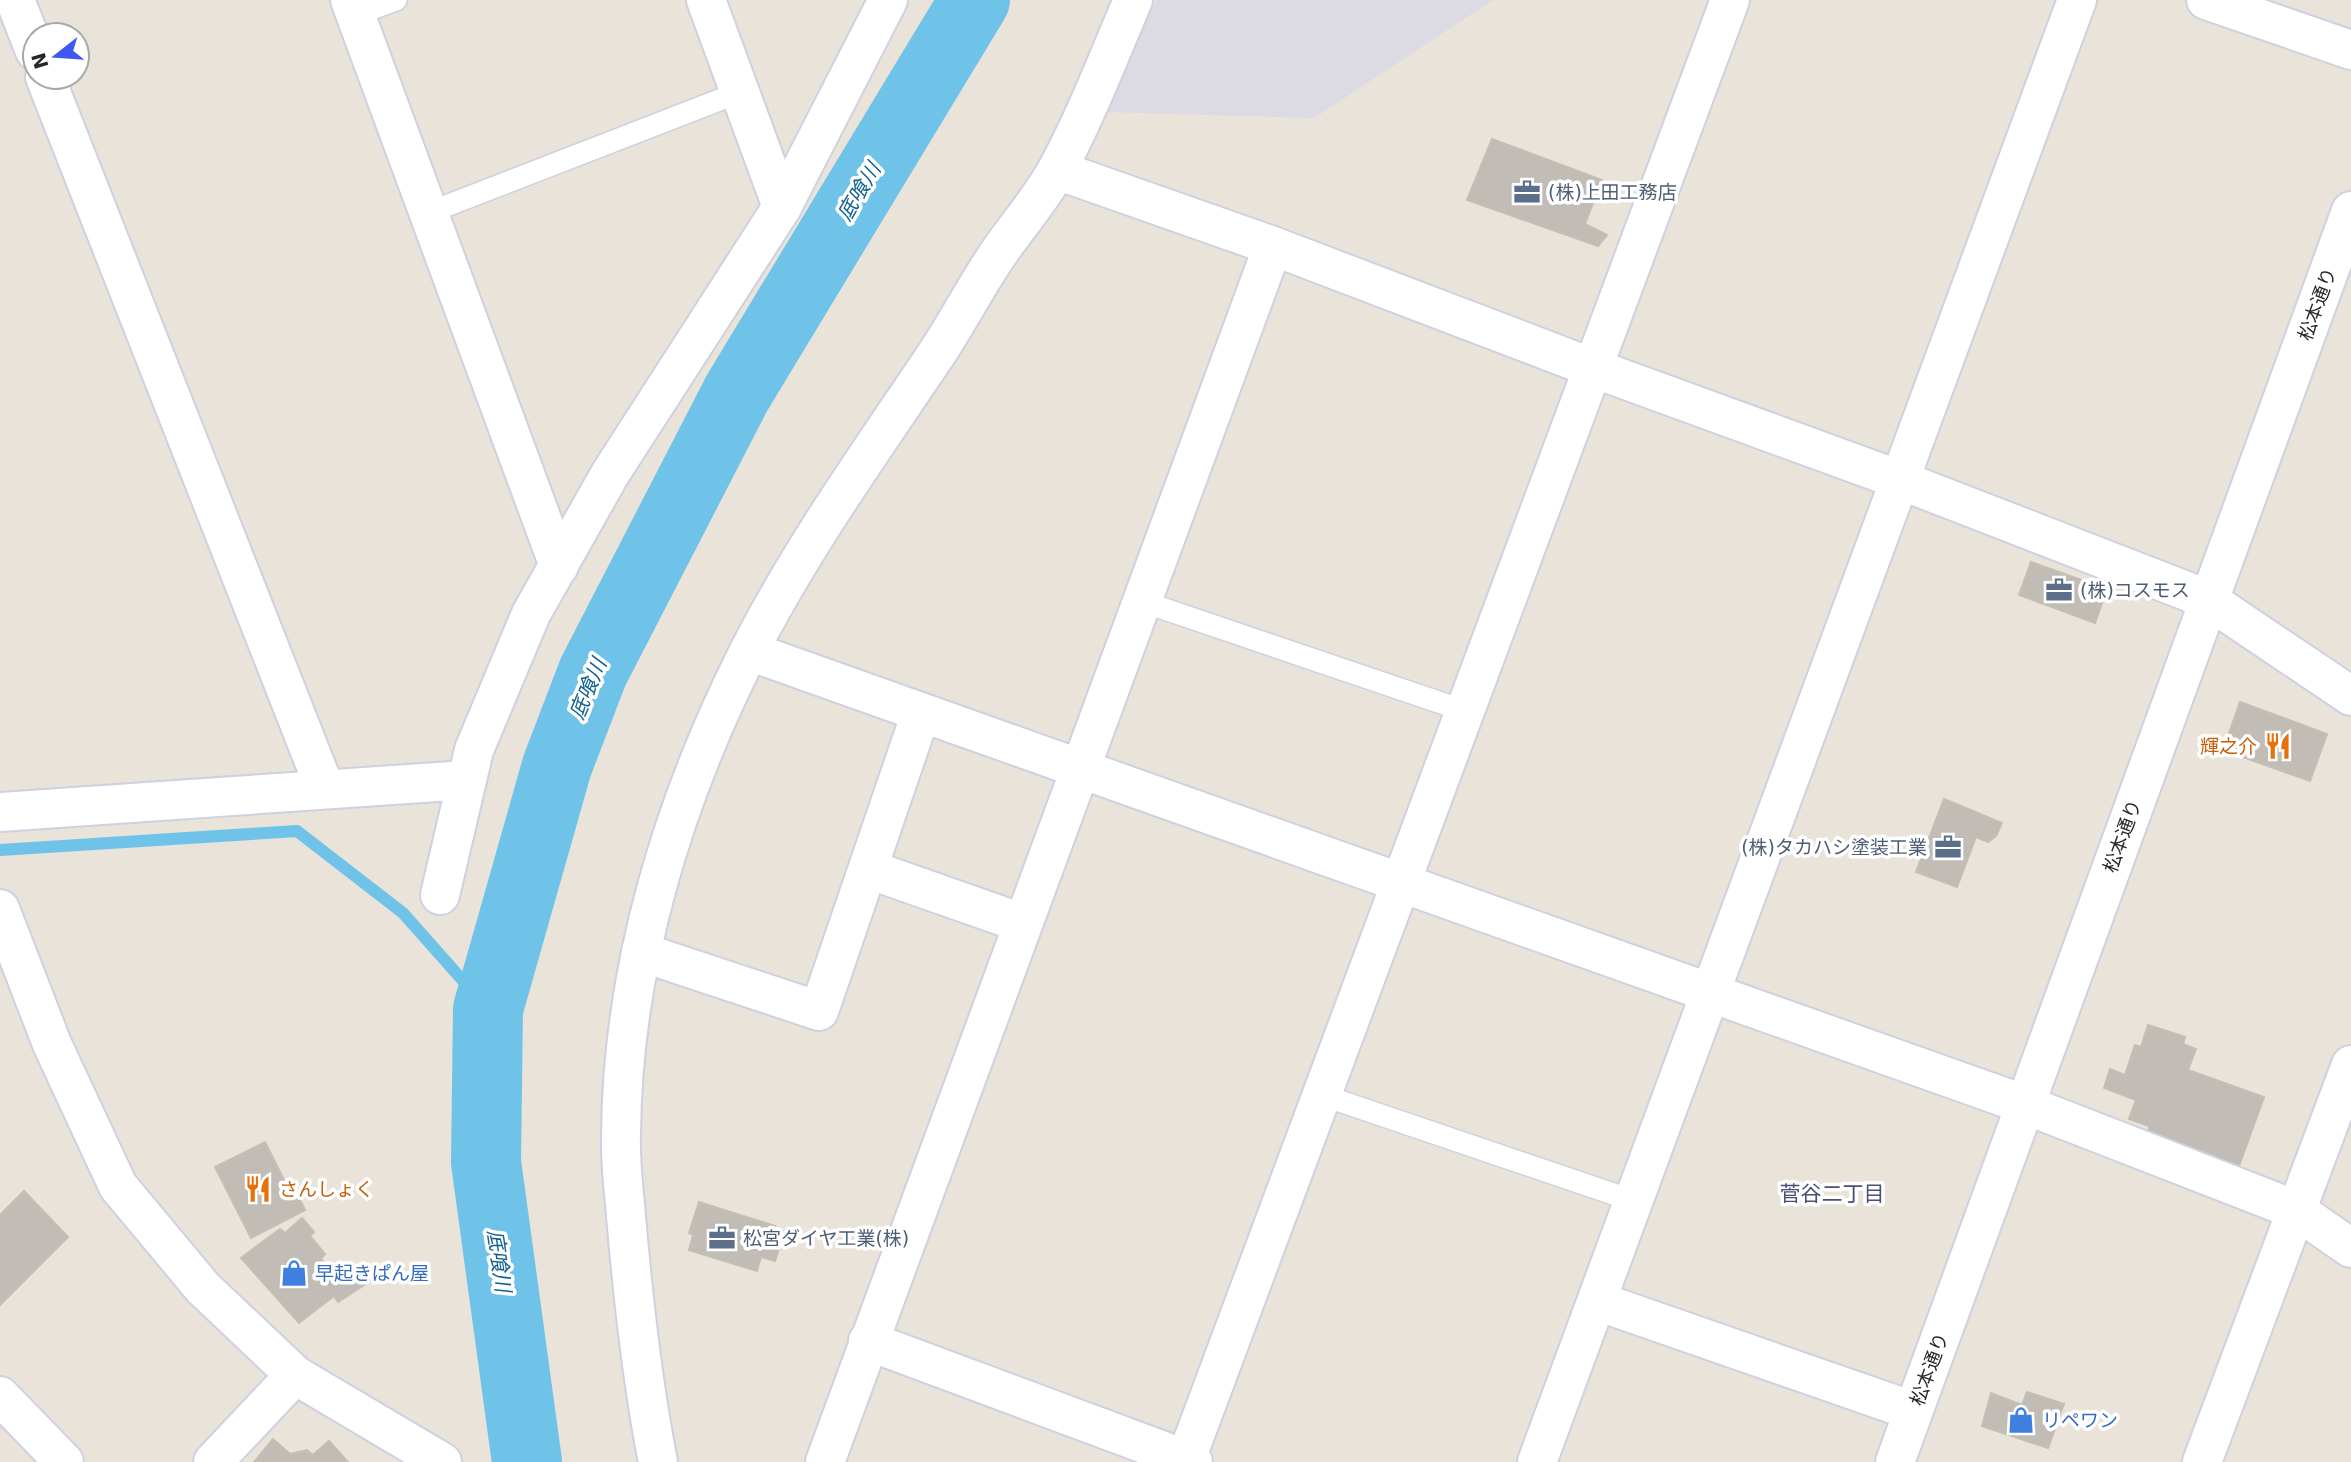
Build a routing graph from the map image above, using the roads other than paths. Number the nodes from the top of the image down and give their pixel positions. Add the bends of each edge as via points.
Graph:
1 (15, 0) edge
2 (396, 0) edge
3 (706, 0) edge
4 (888, 0) edge
5 (1133, 0) edge
6 (1730, 0) edge
7 (2077, 0) edge
8 (2206, 0) edge
9 (353, 7) edge
10 (23, 21) edge
11 (2351, 50) edge
12 (51, 91) edge
13 (740, 92) junction
14 (1057, 170) junction
15 (782, 207) junction
16 (2351, 211) edge
17 (428, 213) junction
18 (1273, 246) junction
19 (1593, 368) junction
20 (1900, 480) junction
21 (559, 566) junction
22 (2207, 599) junction
23 (1141, 601) junction
24 (749, 651) junction
25 (2351, 696) edge
26 (1465, 711) junction
27 (921, 713) junction
28 (1079, 769) junction
29 (466, 780) junction
30 (325, 789) junction
31 (0, 812) edge
32 (868, 869) junction
33 (1400, 884) junction
34 (440, 895) dead end
35 (0, 909) edge
36 (1023, 923) junction
37 (641, 952) junction
38 (1711, 993) junction
39 (2351, 1065) edge
40 (1322, 1096) junction
41 (2026, 1105) junction
42 (1634, 1201) junction
43 (2297, 1210) junction
44 (2351, 1248) edge
45 (1597, 1301) junction
46 (868, 1340) junction
47 (295, 1375) junction
48 (0, 1396) edge
49 (1913, 1411) junction
50 (1188, 1461) edge
51 (64, 1462) edge
52 (213, 1462) edge
53 (442, 1462) edge
54 (658, 1462) edge
55 (825, 1462) edge
56 (1537, 1462) edge
57 (1895, 1462) edge
58 (2202, 1462) edge

1 - 10 street
2 - 9 lane
3 - 13 street
4 - 15 street
5 - 14 street
6 - 19 street
7 - 20 street
8 - 11 street
9 - 17 street
12 - 30 street
13 - 15 street
13 - 17 lane
14 - 18 street
14 - 24 street via 865,459
15 - 21 street via 610,474
16 - 22 street, 松本通り
17 - 21 street
18 - 19 street
18 - 23 street
19 - 20 street
19 - 26 street
20 - 22 street
20 - 38 street
21 - 29 street via 531,614
22 - 25 street
22 - 41 street, 松本通り
23 - 26 lane
23 - 28 street
24 - 27 street
24 - 37 street via 695,766 665,855
26 - 33 street
27 - 28 street
27 - 32 street
28 - 33 street
28 - 36 street
29 - 30 street
29 - 34 street
30 - 31 street
32 - 36 street
32 - 37 street via 819,1012
33 - 38 street
33 - 40 street
35 - 47 street via 52,1044 118,1186 204,1288
36 - 46 street
37 - 54 street via 627,1045 621,1137 642,1363
38 - 41 street
38 - 42 street
39 - 43 street
40 - 42 lane
40 - 50 street
41 - 43 street
41 - 49 street, 松本通り
42 - 45 street
43 - 44 street
43 - 58 street
45 - 49 street
45 - 56 street
46 - 50 street
46 - 55 street
47 - 52 street
47 - 53 street
48 - 51 street
49 - 57 street, 松本通り

